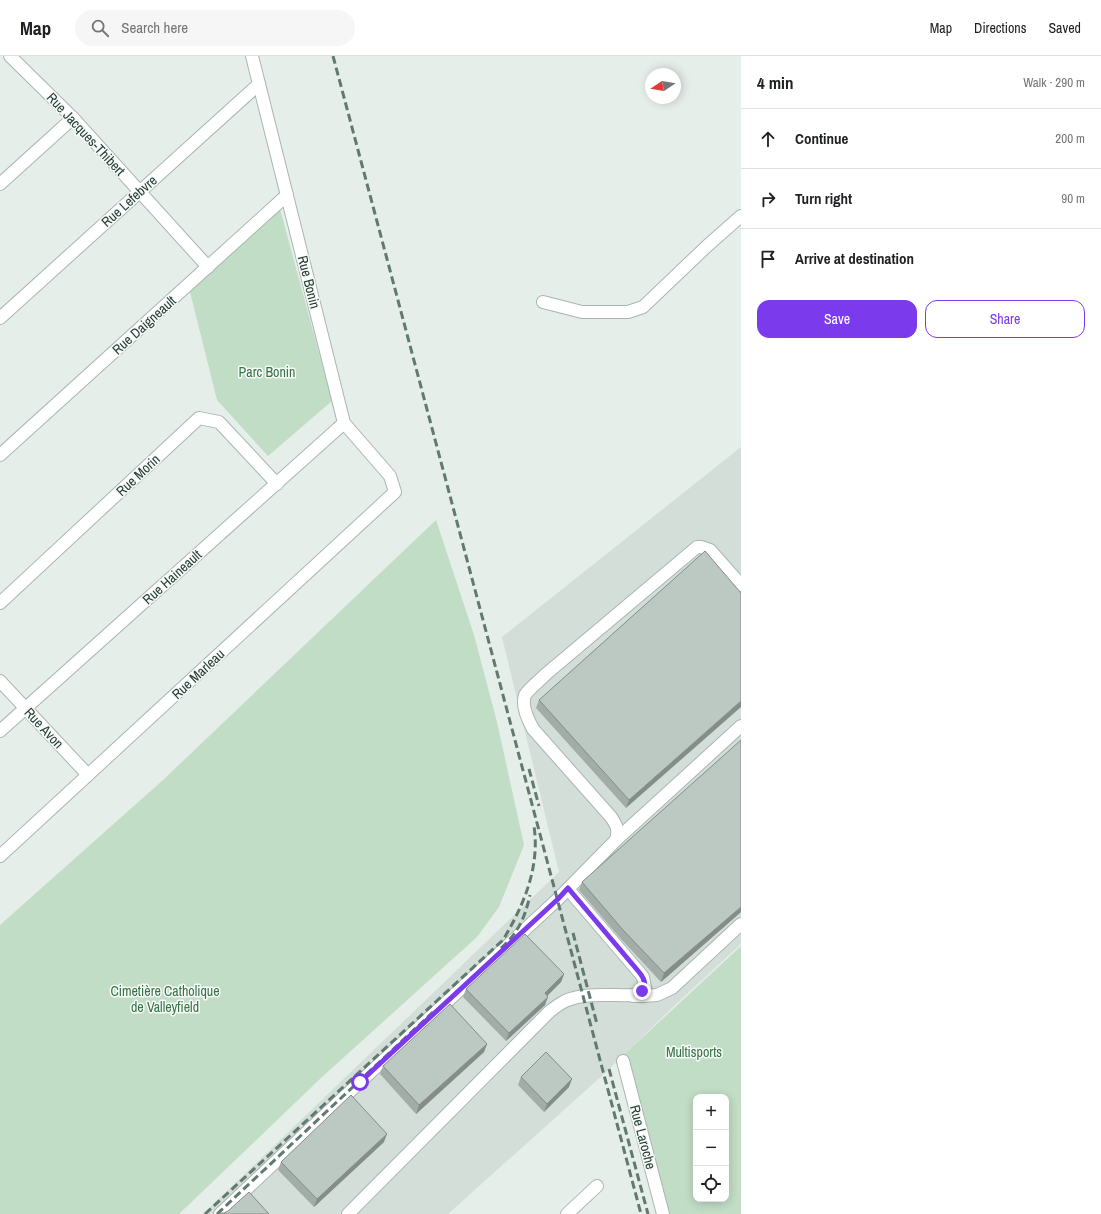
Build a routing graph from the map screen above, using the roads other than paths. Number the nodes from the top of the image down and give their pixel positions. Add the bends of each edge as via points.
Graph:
1 (10, 56) edge
2 (252, 56) edge
3 (259, 84) junction
4 (72, 118) junction
5 (0, 184) edge
6 (139, 192) junction
7 (287, 195) junction
8 (741, 216) edge
9 (208, 267) junction
10 (543, 302) dead end
11 (0, 318) edge
12 (344, 423) junction
13 (0, 455) edge
14 (277, 484) junction
15 (395, 492) joint
16 (741, 586) edge
17 (0, 604) edge
18 (0, 681) edge
19 (25, 708) junction
20 (741, 726) edge
21 (0, 731) edge
22 (88, 775) junction
23 (616, 840) junction
24 (0, 856) edge
25 (568, 888) junction
26 (741, 924) edge
27 (626, 996) junction
28 (623, 1061) dead end
29 (597, 1186) dead end
30 (220, 1214) edge
31 (348, 1214) edge
32 (567, 1214) edge
33 (663, 1214) edge

1 - 4 street, Rue Jacques-Thibert
2 - 3 street, Rue Bonin
3 - 6 street, Rue Lefebvre
3 - 7 street, Rue Bonin
4 - 5 street
4 - 6 street, Rue Jacques-Thibert
6 - 9 street, Rue Jacques-Thibert
6 - 11 street, Rue Lefebvre
7 - 9 street, Rue Daigneault
7 - 12 street, Rue Bonin
8 - 10 street via 643,307 628,312 582,312
9 - 13 street, Rue Daigneault
12 - 14 street, Rue Haineault
12 - 15 street, Rue Bonin via 390,476
14 - 17 street, Rue Morin via 219,422 199,418
14 - 19 street, Rue Haineault
15 - 22 street, Rue Marleau
16 - 23 street via 710,550 697,547 546,674 525,695 526,715 533,729 611,817 618,827
18 - 19 street, Rue Avon
19 - 21 street, Rue Haineault
19 - 22 street, Rue Avon
20 - 23 street
22 - 24 street, Rue Marleau
23 - 25 street
25 - 27 street via 643,977 645,988 638,994
25 - 30 street
26 - 27 street via 672,988 657,995
27 - 31 street via 573,998 549,1012
28 - 33 street, Rue Laroche
29 - 32 street

